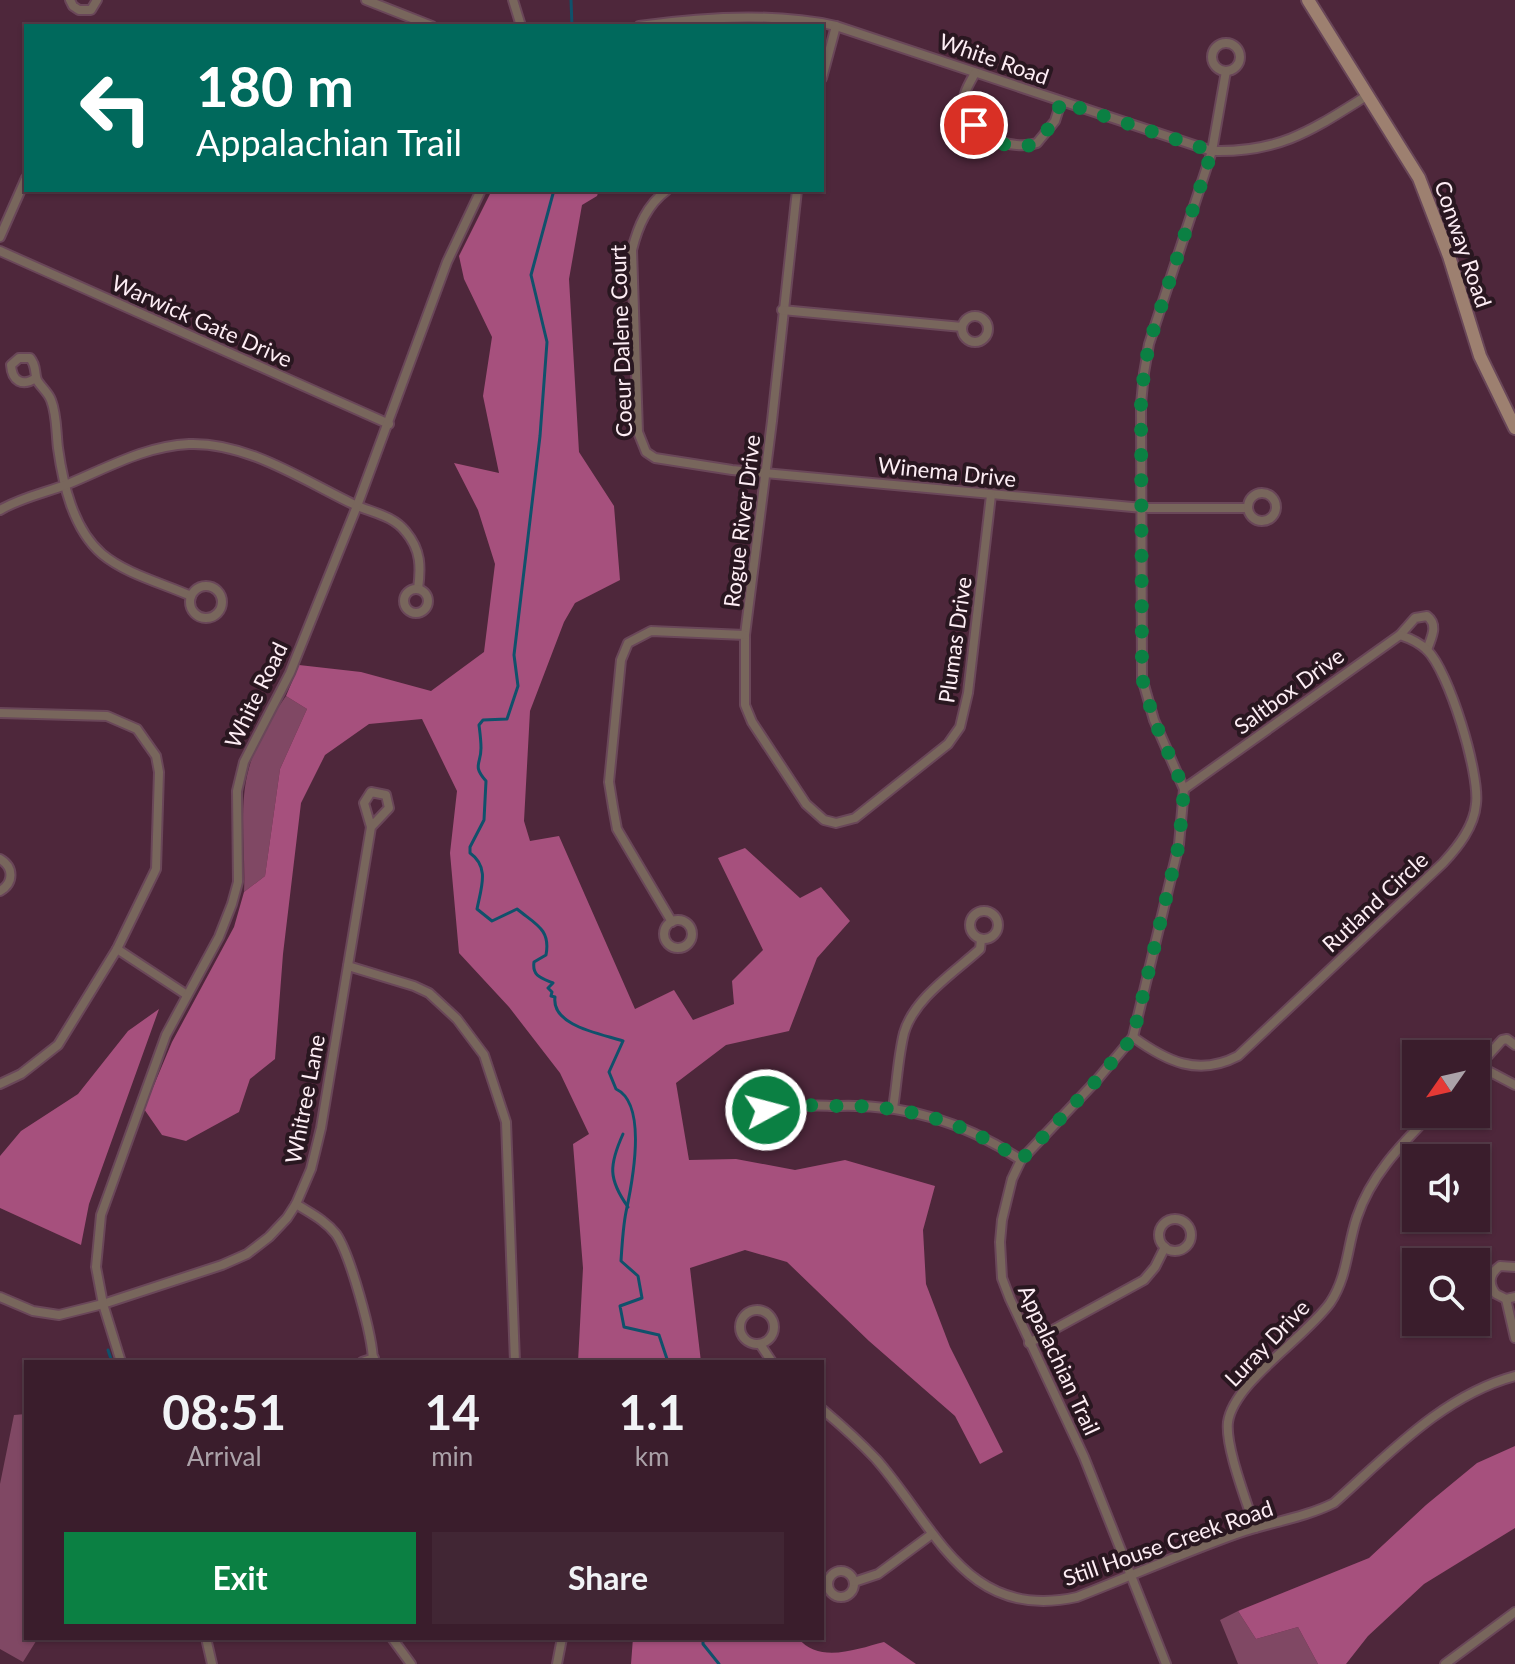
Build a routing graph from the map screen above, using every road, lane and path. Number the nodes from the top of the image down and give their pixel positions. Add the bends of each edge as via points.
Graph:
1 (70, 0) edge
2 (97, 0) edge
3 (366, 0) edge
4 (513, 0) edge
5 (1308, 0) edge
6 (427, 24) edge
7 (518, 24) edge
8 (667, 24) edge
9 (836, 26) junction
10 (824, 71) edge
11 (1226, 71) dead end
12 (975, 73) junction
13 (1368, 95) junction
14 (1061, 102) junction
15 (1212, 151) junction
16 (24, 183) edge
17 (480, 192) edge
18 (665, 192) edge
19 (797, 192) edge
20 (0, 237) edge
21 (0, 251) edge
22 (782, 310) junction
23 (962, 327) dead end
24 (36, 378) dead end
25 (389, 424) junction
26 (1515, 428) edge
27 (646, 452) joint
28 (765, 471) junction
29 (65, 485) junction
30 (991, 495) junction
31 (357, 506) junction
32 (1143, 508) junction
33 (1248, 508) dead end
34 (0, 510) edge
35 (418, 589) dead end
36 (191, 596) junction
37 (745, 635) junction
38 (1400, 635) junction
39 (1427, 650) junction
40 (0, 713) edge
41 (1184, 789) junction
42 (836, 823) joint
43 (371, 827) dead end
44 (0, 859) edge
45 (0, 891) edge
46 (672, 922) dead end
47 (981, 940) dead end
48 (117, 949) junction
49 (348, 966) junction
50 (187, 995) junction
51 (1133, 1037) junction
52 (1515, 1045) edge
53 (1490, 1054) edge
54 (1490, 1071) edge
55 (1514, 1080) edge
56 (0, 1084) edge
57 (799, 1107) dead end
58 (893, 1108) junction
59 (1417, 1128) edge
60 (1021, 1160) junction
61 (296, 1204) junction
62 (1165, 1247) junction
63 (1515, 1267) edge
64 (0, 1297) edge
65 (1511, 1298) edge
66 (103, 1304) junction
67 (1515, 1338) edge
68 (1029, 1343) junction
69 (760, 1344) junction
70 (120, 1360) edge
71 (373, 1360) edge
72 (515, 1360) edge
73 (771, 1360) edge
74 (1515, 1376) edge
75 (824, 1411) edge
76 (1255, 1528) junction
77 (932, 1534) junction
78 (1132, 1576) junction
79 (854, 1582) dead end
80 (1515, 1612) edge
81 (206, 1640) edge
82 (393, 1640) edge
83 (562, 1640) edge
84 (212, 1664) edge
85 (411, 1664) edge
86 (557, 1664) edge
87 (1166, 1664) edge
88 (1445, 1664) edge

1 - 2 street via 86,11
3 - 6 street
4 - 7 street
5 - 13 street, Conway Road
8 - 9 street, White Road via 737,19
9 - 10 street
9 - 12 street, White Road
11 - 15 street, Appalachian Trail
12 - 14 street, White Road
12 - 14 street via 964,94 964,111 974,125 1000,142 1018,147 1037,143 1055,121
13 - 15 street, White Road via 1317,127 1263,149
13 - 26 street, Conway Road via 1419,178 1480,356
14 - 15 street, White Road
15 - 32 street, Appalachian Trail via 1149,344 1141,404
16 - 20 street
17 - 25 street, White Road via 447,262
18 - 27 street, Coeur Dalene Court via 650,204 632,250 638,432
19 - 22 street, Rogue River Drive
21 - 25 street, Warwick Gate Drive
22 - 23 street
22 - 28 street, Rogue River Drive
24 - 29 street via 51,400
25 - 31 street, White Road
27 - 28 street, Winema Drive via 655,458
28 - 30 street, Winema Drive
28 - 37 street, Rogue River Drive
29 - 31 street via 160,447 192,444 258,458
29 - 34 street
29 - 36 street via 91,543 104,555
30 - 32 street, Winema Drive
30 - 42 street, Plumas Drive via 960,727 948,744 855,818
31 - 35 street via 388,517 405,530 418,551
31 - 50 street, White Road via 290,673 244,762 237,791 238,882 219,937
32 - 33 street, Winema Drive
32 - 41 street, Appalachian Trail via 1142,678
36 - 36 street via 196,615 210,618 220,609 220,595 209,586
37 - 42 street, Rogue River Drive via 745,705 752,722 806,804
37 - 46 street via 651,631 628,643 621,660 609,782 617,829
38 - 39 street, Rutland Circle
38 - 39 street, Saltbox Drive via 1415,618 1427,616 1434,628
38 - 41 street, Saltbox Drive
39 - 51 street, Rutland Circle via 1460,719 1475,781 1477,804 1453,852 1238,1056 1225,1063 1190,1065 1161,1057
40 - 48 street via 107,716 137,729 156,756 156,869
41 - 51 street, Appalachian Trail via 1179,844
43 - 49 street, Whitree Lane
44 - 45 street via 11,875
47 - 58 street via 980,949 933,990 910,1020
48 - 50 street
48 - 56 street via 58,1045
49 - 61 street, Whitree Lane via 321,1128
49 - 72 street via 429,993 464,1027 489,1066 506,1122
50 - 66 street, White Road via 146,1085 101,1215 96,1267
51 - 60 street, Appalachian Trail
52 - 53 street via 1502,1040
54 - 55 street
57 - 58 street
58 - 60 street via 963,1127
59 - 76 street, Luray Drive via 1367,1191 1330,1303 1242,1390 1233,1406 1228,1439
60 - 68 street, Appalachian Trail via 1002,1220 1000,1260
61 - 66 street, Whitree Lane via 247,1254
61 - 71 street via 321,1219 346,1251
62 - 62 street via 1159,1235 1163,1224 1183,1221 1191,1232 1188,1245 1176,1251
62 - 68 street via 1144,1280
63 - 65 street via 1500,1266 1490,1280 1496,1294
64 - 66 street, Whitree Lane via 59,1315
65 - 67 street
66 - 70 street, White Road
68 - 78 street, Appalachian Trail via 1084,1457
69 - 69 street via 770,1339 774,1323 757,1310 743,1317 740,1328 744,1338
69 - 73 street
74 - 76 street, Still House Creek Road via 1474,1391 1421,1426 1334,1503 1308,1516
75 - 77 street, Still House Creek Road via 876,1460
76 - 78 street, Still House Creek Road
77 - 78 street, Still House Creek Road via 967,1574 990,1589 1032,1602 1077,1597
77 - 79 street via 878,1574
78 - 87 street, Appalachian Trail
80 - 88 street
81 - 84 street
82 - 85 street
83 - 86 street

